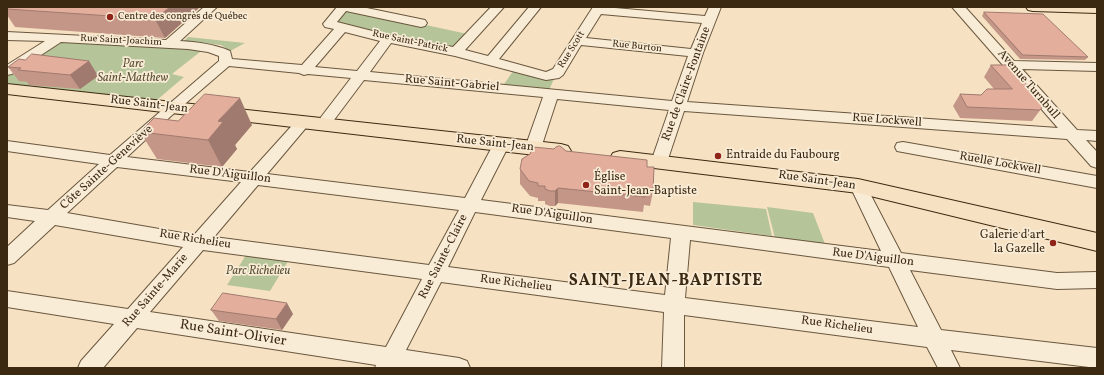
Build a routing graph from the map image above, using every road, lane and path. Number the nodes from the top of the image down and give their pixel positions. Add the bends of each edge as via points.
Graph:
1 (211, 7) edge
2 (344, 7) edge
3 (498, 7) edge
4 (535, 7) edge
5 (715, 7) edge
6 (958, 7) edge
7 (1033, 7) edge
8 (1097, 9) edge
9 (385, 11) edge
10 (710, 20) junction
11 (421, 24) dead end
12 (342, 27) junction
13 (7, 36) edge
14 (59, 38) junction
15 (388, 38) junction
16 (578, 41) junction
17 (169, 44) junction
18 (456, 52) junction
19 (696, 53) junction
20 (492, 61) junction
21 (226, 62) junction
22 (1009, 65) junction
23 (1097, 67) edge
24 (7, 71) edge
25 (304, 71) junction
26 (360, 76) junction
27 (7, 89) edge
28 (552, 93) junction
29 (677, 106) junction
30 (173, 108) junction
31 (302, 123) junction
32 (323, 125) junction
33 (1071, 135) junction
34 (1097, 136) edge
35 (501, 145) junction
36 (7, 146) edge
37 (903, 147) dead end
38 (533, 148) junction
39 (578, 153) edge
40 (601, 156) edge
41 (114, 162) junction
42 (659, 162) junction
43 (1097, 162) edge
44 (255, 178) junction
45 (1097, 182) edge
46 (858, 186) junction
47 (470, 205) junction
48 (7, 211) edge
49 (53, 217) junction
50 (681, 233) junction
51 (199, 242) junction
52 (1097, 242) edge
53 (7, 258) edge
54 (896, 261) junction
55 (436, 273) junction
56 (1097, 280) edge
57 (7, 299) edge
58 (674, 304) junction
59 (131, 319) junction
60 (934, 339) junction
61 (1097, 358) edge
62 (389, 363) edge
63 (88, 368) edge
64 (459, 368) edge
65 (673, 368) edge
66 (949, 368) edge

1 - 17 street
2 - 9 street
2 - 12 street, Rue Saint-Patrick via 329,24
3 - 18 street
4 - 20 street
5 - 10 street, Rue de Claire-Fontaine
6 - 22 street, Avenue Turnbull
7 - 8 main road
9 - 11 street
10 - 16 street, Rue Scott via 597,10
10 - 19 street, Rue de Claire-Fontaine
12 - 15 street, Rue Saint-Patrick
12 - 25 street
13 - 14 street, Rue Saint-Joachim
14 - 17 street, Rue Saint-Joachim
14 - 24 street
15 - 18 street, Rue Saint-Patrick
15 - 26 street
16 - 19 street, Rue Burton
16 - 20 street, Rue Scott via 554,75 546,76
17 - 21 street, Rue Saint-Joachim via 219,50 225,54
18 - 20 street, Rue Saint-Patrick
19 - 29 street, Rue de Claire-Fontaine
21 - 25 street, Rue Saint-Gabriel
21 - 30 street, Côte Sainte-Geneviève
22 - 23 street
22 - 33 street, Avenue Turnbull
25 - 26 street, Rue Saint-Gabriel
26 - 28 street, Rue Saint-Gabriel
26 - 32 street
27 - 30 main road, Rue Saint-Jean
28 - 29 street, Rue Saint-Gabriel
28 - 38 street
29 - 33 street, Rue Lockwell
29 - 42 street, Rue de Claire-Fontaine
30 - 31 main road, Rue Saint-Jean
30 - 41 street, Côte Sainte-Geneviève
31 - 32 main road, Rue Saint-Jean
31 - 44 street, Rue Sainte-Marie
32 - 35 main road, Rue Saint-Jean
33 - 34 street, Rue Lockwell
33 - 43 street, Avenue Turnbull
35 - 38 main road, Rue Saint-Jean
35 - 47 street, Rue Sainte-Claire
36 - 41 street, Rue D'Aiguillon
37 - 45 street, Ruelle Lockwell
38 - 39 main road, Rue Saint-Jean
40 - 42 main road, Rue Saint-Jean
41 - 44 street, Rue D'Aiguillon
41 - 49 street, Côte Sainte-Geneviève
42 - 46 main road, Rue Saint-Jean
44 - 47 street, Rue D'Aiguillon
44 - 51 street, Rue Sainte-Marie
46 - 52 main road, Rue Saint-Jean
46 - 54 street
47 - 50 street, Rue D'Aiguillon
47 - 55 street, Rue Sainte-Claire
48 - 49 street, Rue Richelieu
49 - 51 street, Rue Richelieu
49 - 53 street, Côte Sainte-Geneviève
50 - 54 street, Rue D'Aiguillon
50 - 58 street
51 - 55 street, Rue Richelieu
51 - 59 street, Rue Sainte-Marie
54 - 56 street, Rue D'Aiguillon via 1057,281
54 - 60 street
55 - 58 street, Rue Richelieu
55 - 62 street, Rue Sainte-Claire
57 - 59 street, Rue Saint-Olivier
58 - 60 street, Rue Richelieu
58 - 65 street
59 - 62 street, Rue Saint-Olivier
59 - 63 street, Rue Sainte-Marie
60 - 61 street, Rue Richelieu
60 - 66 street
62 - 64 street, Rue Saint-Olivier

